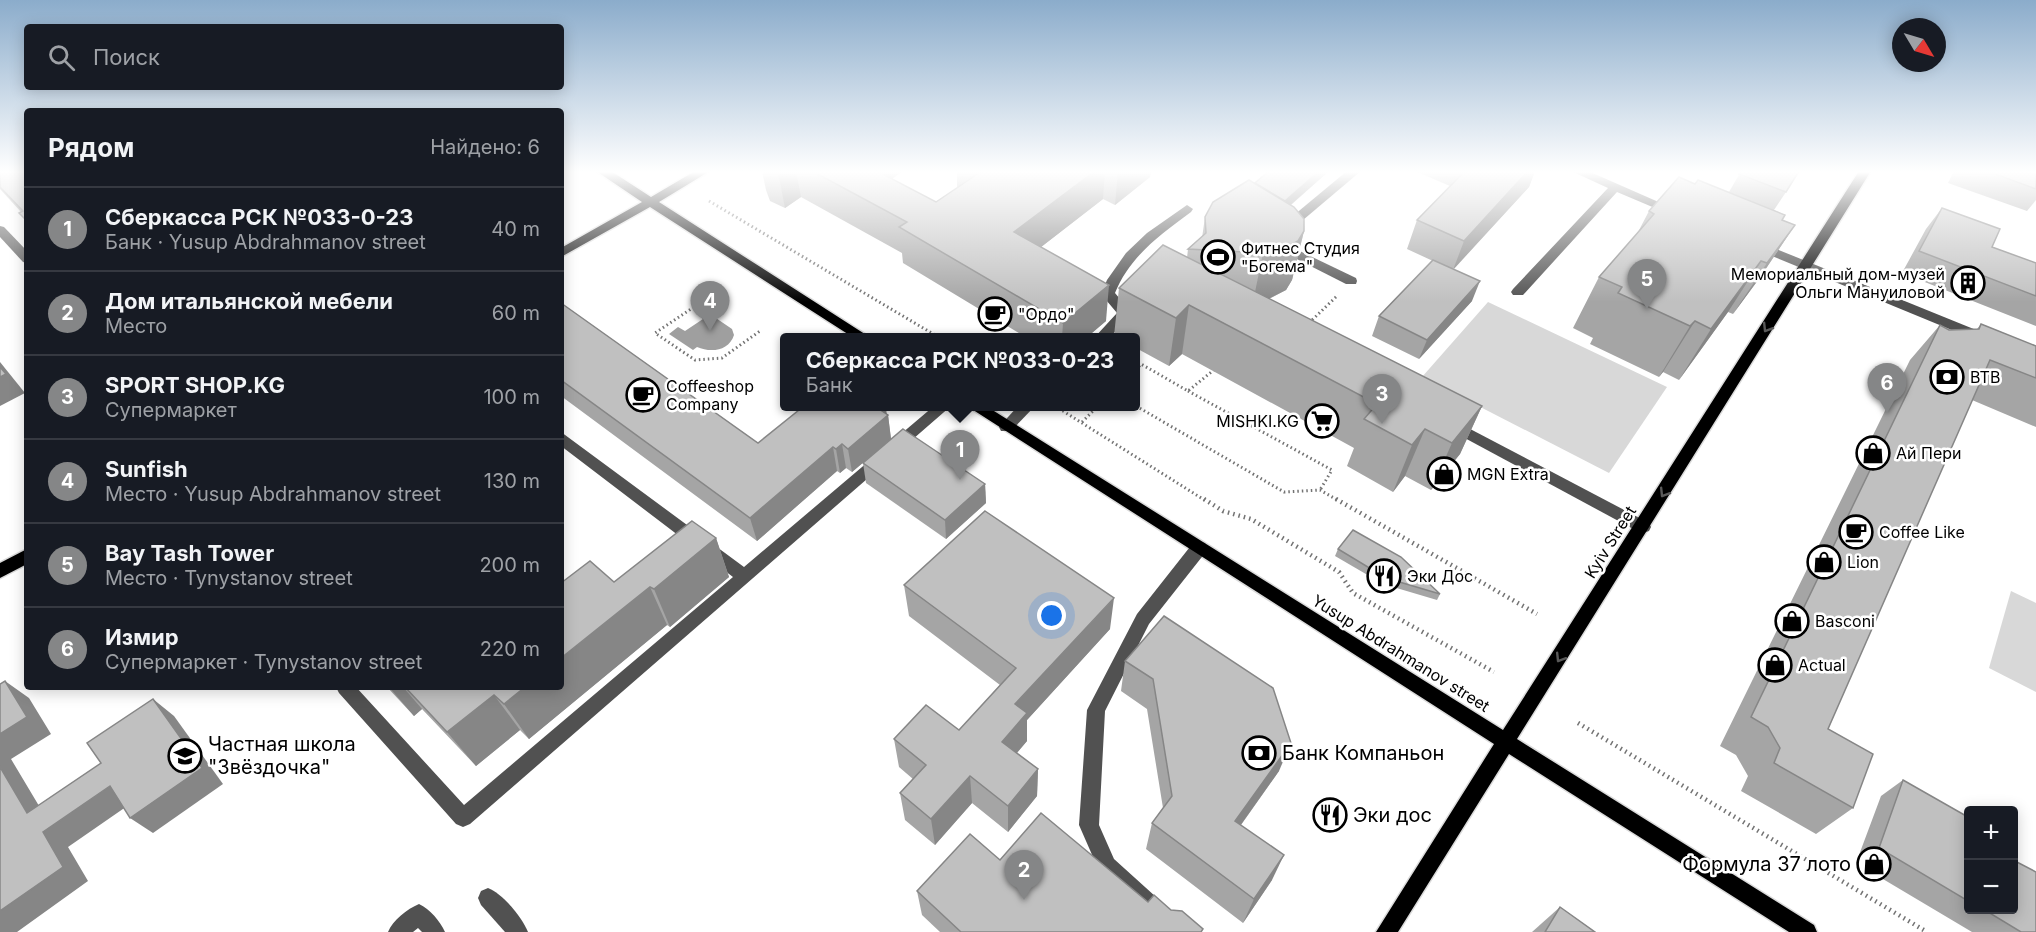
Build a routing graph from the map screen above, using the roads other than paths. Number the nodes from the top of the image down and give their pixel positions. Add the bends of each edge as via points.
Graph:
1 (628, 214) edge
2 (670, 214) edge
3 (1180, 214) edge
4 (1302, 214) edge
5 (1590, 214) edge
6 (1682, 214) edge
7 (1838, 214) edge
8 (1688, 217) edge
9 (0, 230) edge
10 (24, 240) edge
11 (1750, 243) edge
12 (14, 245) junction
13 (564, 251) edge
14 (24, 256) edge
15 (1806, 266) junction
16 (1351, 281) road end
17 (1518, 292) dead end
18 (1142, 297) edge
19 (1125, 313) junction
20 (857, 333) edge
21 (1105, 333) edge
22 (1994, 343) edge
23 (938, 411) edge
24 (982, 411) edge
25 (1023, 411) edge
26 (1437, 416) edge
27 (1006, 427) junction
28 (564, 440) edge
29 (1643, 527) junction
30 (1199, 548) junction
31 (24, 558) edge
32 (0, 571) edge
33 (745, 577) junction
34 (348, 690) edge
35 (1508, 743) junction
36 (488, 898) dead end
37 (398, 932) edge
38 (435, 932) edge
39 (518, 932) edge
40 (1180, 932) edge
41 (1386, 932) edge
42 (1807, 932) edge

1 - 13 main road
2 - 20 main road
3 - 19 street via 1133,251 1114,276 1108,294
4 - 16 street via 1270,241
5 - 17 street
6 - 8 street
7 - 15 main road, Kyiv Street
9 - 12 street
10 - 12 street
11 - 15 street
12 - 14 street
15 - 22 street
15 -> 29 main road, Kyiv Street
18 - 19 street
19 - 21 street
23 - 33 street
24 - 27 main road, Yusup Abdrahmanov street
25 - 27 street
26 - 29 street
27 - 30 main road, Yusup Abdrahmanov street
28 - 33 street
29 -> 35 main road, Kyiv Street
30 - 35 main road, Yusup Abdrahmanov street
30 - 40 street via 1143,619 1096,710 1089,825 1107,866
31 - 32 main road
33 - 34 street via 463,818
35 - 41 main road, Kyiv Street
35 - 42 main road, Yusup Abdrahmanov street
36 - 39 street
37 - 38 street via 419,914

